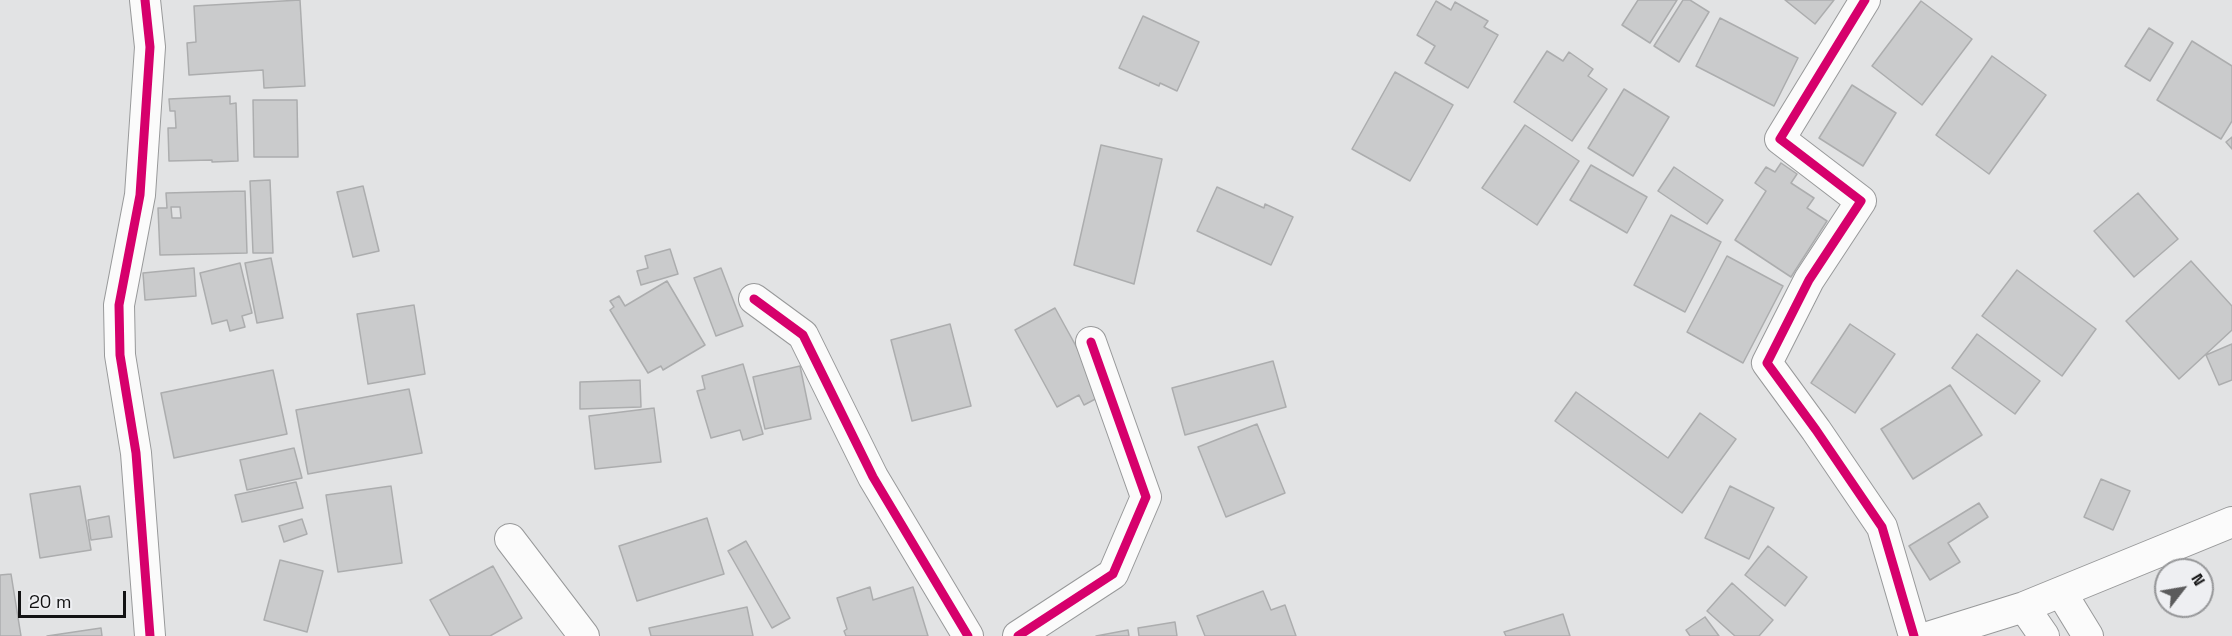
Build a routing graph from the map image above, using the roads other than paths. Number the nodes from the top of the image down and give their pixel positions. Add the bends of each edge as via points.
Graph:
1 (145, 0) edge
2 (1865, 0) edge
3 (754, 299) dead end
4 (1091, 342) dead end
5 (2232, 522) edge
6 (510, 539) dead end
7 (2061, 592) junction
8 (2024, 607) junction
9 (150, 636) edge
10 (584, 636) edge
11 (968, 636) edge
12 (1018, 636) edge
13 (1914, 636) edge
14 (1930, 636) edge
15 (2044, 636) edge
16 (2088, 636) edge

1 - 9 street via 150,47 140,195 119,305 120,356 136,453
2 - 13 street via 1780,139 1861,201 1809,280 1767,363 1882,527
3 - 11 street via 803,335 873,477
4 - 12 street via 1146,497 1113,574
5 - 7 street
6 - 10 street
7 - 8 street
7 - 16 street
8 - 14 street
8 - 15 street

